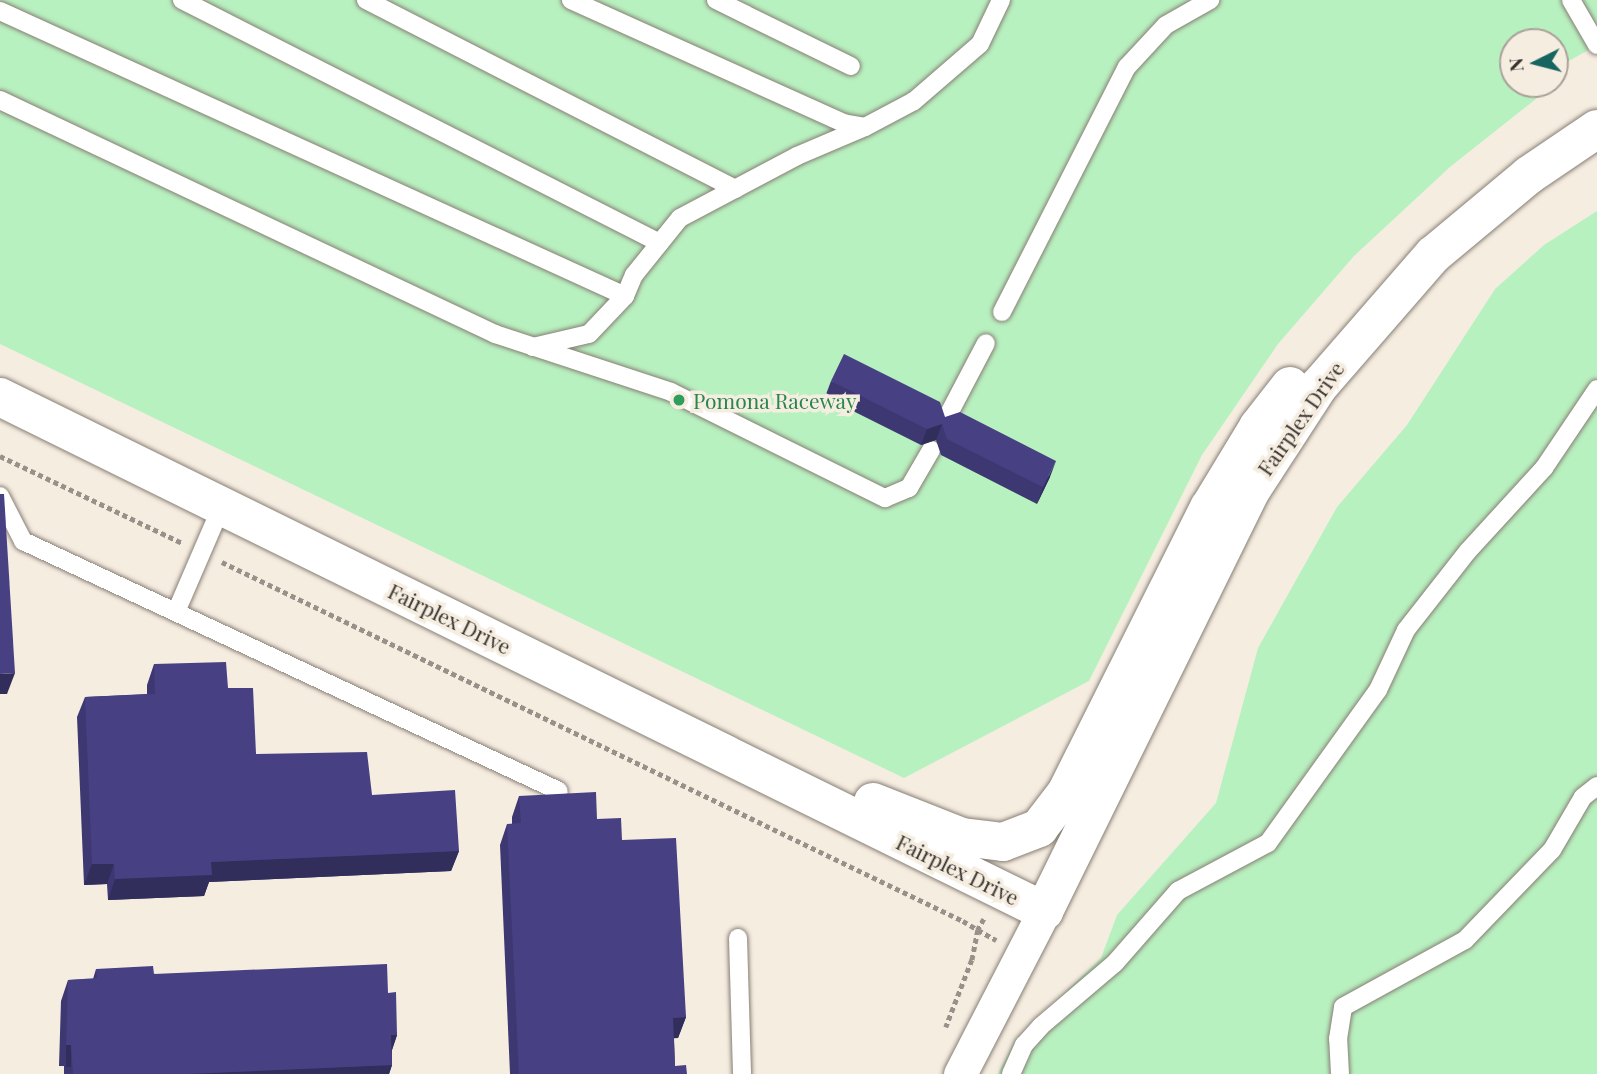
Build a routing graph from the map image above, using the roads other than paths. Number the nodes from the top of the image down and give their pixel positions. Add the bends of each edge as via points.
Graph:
1 (182, 0) edge
2 (366, 0) edge
3 (571, 0) edge
4 (716, 0) edge
5 (1001, 0) edge
6 (1210, 0) edge
7 (1571, 0) edge
8 (0, 12) edge
9 (1597, 45) edge
10 (851, 66) dead end
11 (0, 100) edge
12 (865, 127) junction
13 (1597, 129) edge
14 (1518, 185) junction
15 (734, 189) junction
16 (660, 243) junction
17 (625, 296) junction
18 (1002, 312) dead end
19 (986, 343) dead end
20 (533, 347) junction
21 (1597, 389) edge
22 (0, 397) edge
23 (944, 424) edge
24 (931, 450) edge
25 (0, 496) edge
26 (222, 505) junction
27 (176, 612) junction
28 (744, 763) junction
29 (1597, 786) edge
30 (559, 791) edge
31 (1044, 911) junction
32 (738, 938) dead end
33 (742, 1074) edge
34 (960, 1074) edge
35 (1011, 1074) edge
36 (1340, 1074) edge

1 - 16 lane
2 - 15 lane
3 - 12 lane via 843,123
4 - 10 lane
5 - 12 lane via 980,44 914,101
6 - 18 lane via 1166,25 1127,67
7 - 9 lane
8 - 17 lane
11 - 20 lane via 344,265
12 - 15 lane
13 - 14 street, Fairplex Drive
14 - 28 street via 1465,203 1335,331 1258,427 1166,587 1066,793 1039,828 1003,842 962,837 850,793
14 - 31 street, Fairplex Drive via 1433,255 1372,320 1283,438 1246,501
15 - 16 lane via 680,218
16 - 17 lane via 634,275
17 - 20 lane via 589,334
19 - 23 lane
20 - 24 lane via 671,392 885,498 909,488
21 - 35 lane via 1544,468 1468,551 1406,630 1378,690 1268,843 1178,891 1115,963 1041,1026 1024,1045
22 - 26 street, Fairplex Drive
25 - 27 lane via 23,541
26 - 27 lane
26 - 28 street, Fairplex Drive
27 - 30 lane
28 - 31 street, Fairplex Drive
29 - 36 lane via 1583,797 1552,850 1465,940 1343,1007 1338,1039
31 - 34 street
32 - 33 lane

